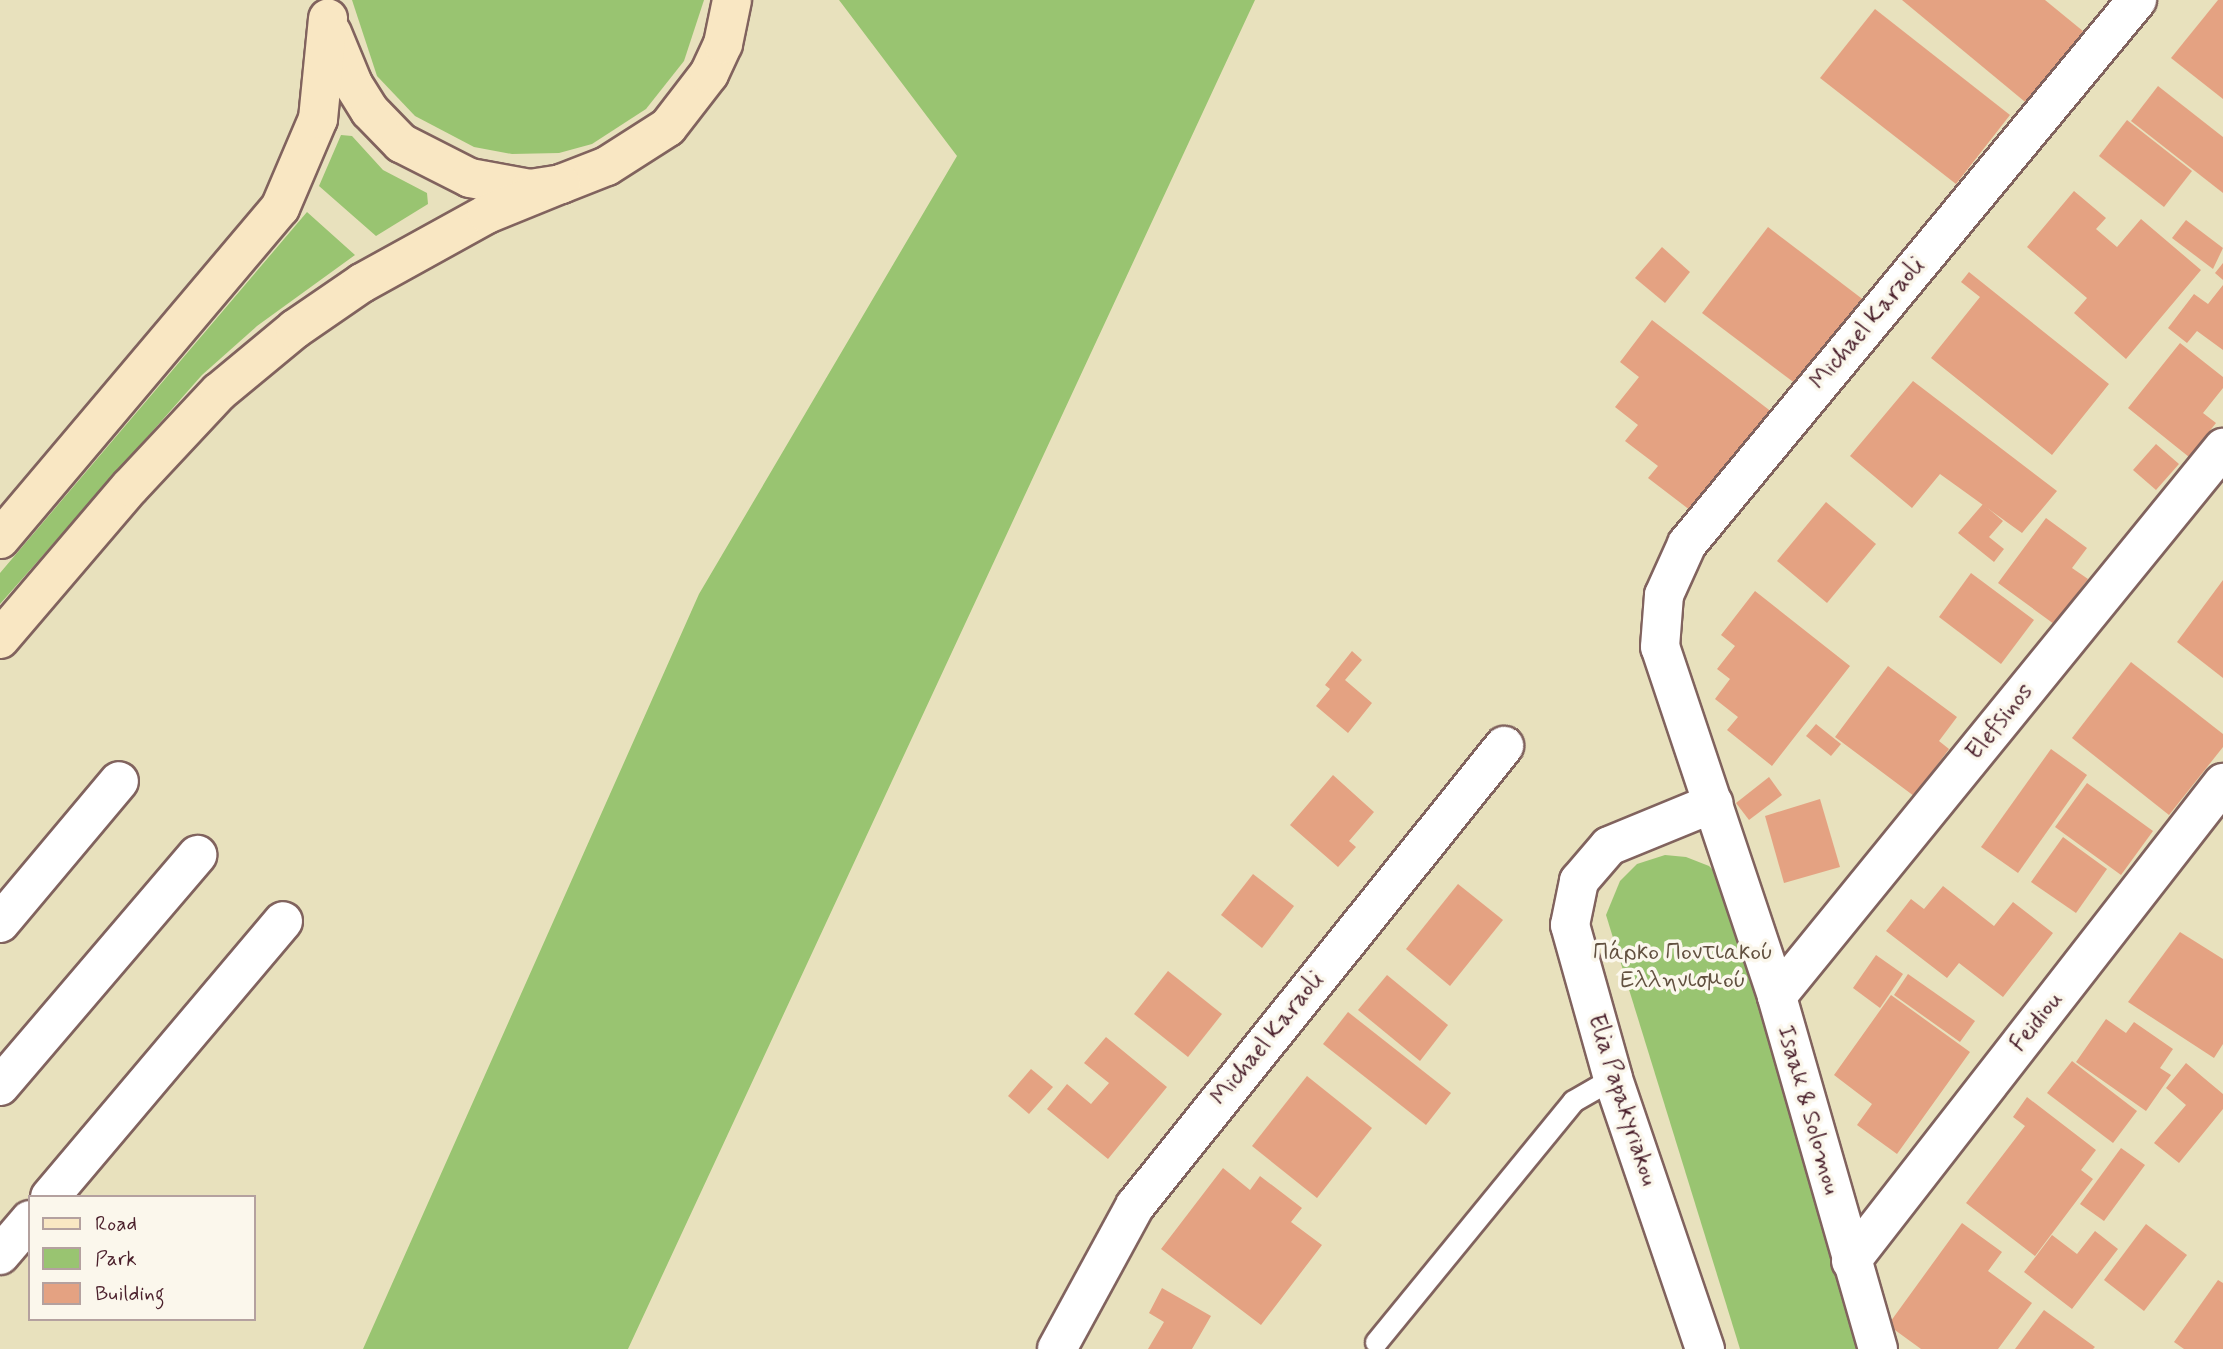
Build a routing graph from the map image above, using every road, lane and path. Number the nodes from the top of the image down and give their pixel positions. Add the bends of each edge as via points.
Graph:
1 (732, 0) edge
2 (2137, 0) edge
3 (325, 8) edge
4 (561, 184) junction
5 (2223, 448) edge
6 (0, 539) edge
7 (0, 639) edge
8 (1668, 673) joint
9 (1504, 746) dead end
10 (119, 782) dead end
11 (2223, 783) edge
12 (1714, 803) junction
13 (197, 855) dead end
14 (283, 921) dead end
15 (0, 923) edge
16 (1777, 996) junction
17 (1613, 1078) junction
18 (0, 1086) edge
19 (52, 1195) edge
20 (28, 1222) edge
21 (0, 1255) edge
22 (1851, 1261) junction
23 (1376, 1342) dead end
24 (1058, 1349) edge
25 (1705, 1349) edge
26 (1878, 1349) edge

1 - 4 street via 723,44 691,102 640,149
2 - 8 street, Michael Karaoli via 1686,544 1674,566 1661,613 1660,647
3 - 4 street via 353,84 370,111 401,143 457,173 496,186 530,190
3 - 6 street via 318,119 280,208
4 - 7 street via 487,214 362,284 295,329 219,392 130,486
5 - 16 street, Elefsinos
8 - 12 street, Isaak & Solomou
9 - 24 street, Michael Karaoli via 1135,1206
10 - 15 street
11 - 22 street, Feidiou
12 - 16 street, Isaak & Solomou
12 - 17 street, Elia Papakyriakou via 1609,846 1592,861 1571,902 1573,942
13 - 18 street
14 - 19 street
16 - 22 street, Isaak & Solomou
17 - 23 lane via 1573,1101
17 - 25 street, Elia Papakyriakou
20 - 21 street
22 - 26 street, Isaak & Solomou

